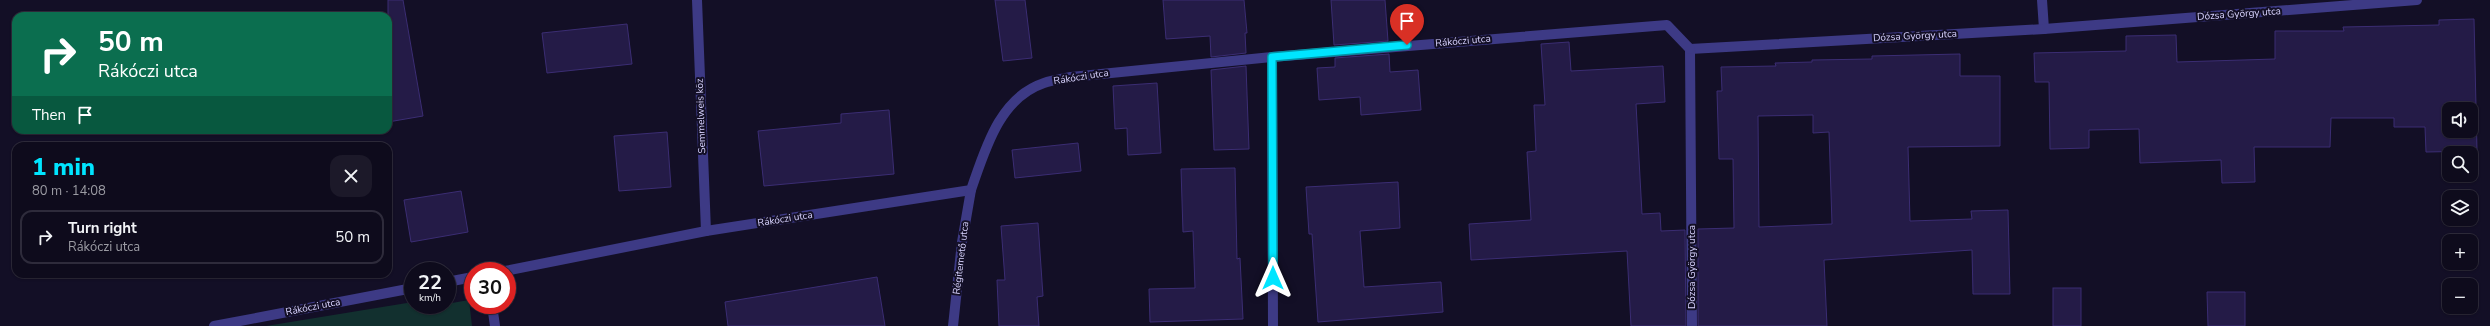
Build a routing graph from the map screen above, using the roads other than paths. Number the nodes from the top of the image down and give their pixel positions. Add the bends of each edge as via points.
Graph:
1 (697, 0) edge
2 (2042, 0) edge
3 (2417, 0) edge
4 (2044, 29) junction
5 (1690, 49) junction
6 (1272, 57) junction
7 (971, 190) junction
8 (706, 231) junction
9 (516, 269) edge
10 (404, 290) edge
11 (493, 314) edge
12 (214, 326) edge
13 (495, 326) edge
14 (953, 326) edge
15 (1273, 326) edge
16 (1692, 326) edge

1 - 8 street, Semmelweis köz
2 - 4 street
3 - 4 street, Dózsa György utca
4 - 5 street, Dózsa György utca
5 - 6 street, Rákóczi utca via 1667,25
5 - 16 street, Dózsa György utca
6 - 7 street, Rákóczi utca via 1121,70 1043,83 1016,100 990,135
6 - 15 street
7 - 8 street, Rákóczi utca
7 - 14 street, Régitemető utca via 962,242
8 - 9 street, Rákóczi utca
10 - 12 street, Rákóczi utca
11 - 13 street

